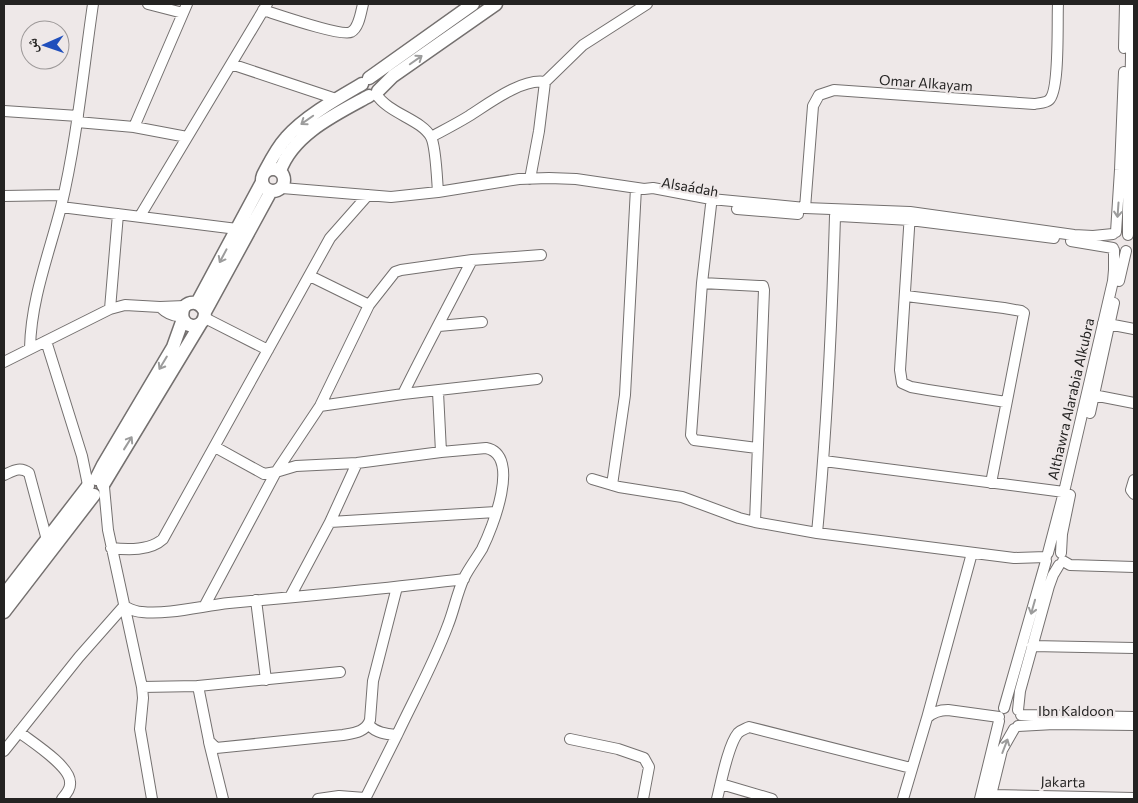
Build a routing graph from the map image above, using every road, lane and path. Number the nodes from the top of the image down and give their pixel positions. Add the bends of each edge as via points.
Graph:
1 (93, 4) edge
2 (148, 4) edge
3 (363, 4) edge
4 (473, 4) edge
5 (496, 4) edge
6 (647, 4) edge
7 (1058, 4) edge
8 (1125, 4) edge
9 (1132, 4) edge
10 (266, 7) edge
11 (185, 8) edge
12 (1130, 57) edge
13 (231, 64) junction
14 (365, 81) junction
15 (545, 82) junction
16 (374, 94) junction
17 (336, 99) junction
18 (4, 111) edge
19 (78, 119) junction
20 (134, 127) junction
21 (187, 137) junction
22 (431, 137) junction
23 (262, 178) junction
24 (530, 179) junction
25 (279, 183) junction
26 (640, 188) junction
27 (438, 192) junction
28 (63, 195) junction
29 (368, 195) junction
30 (4, 196) edge
31 (711, 205) junction
32 (61, 207) junction
33 (805, 208) junction
34 (118, 214) junction
35 (140, 216) junction
36 (835, 216) junction
37 (910, 216) junction
38 (237, 229) junction
39 (1115, 233) junction
40 (1131, 237) edge
41 (1114, 249) junction
42 (1129, 250) edge
43 (540, 255) dead end
44 (472, 260) junction
45 (310, 276) junction
46 (702, 283) junction
47 (906, 296) junction
48 (369, 305) junction
49 (110, 309) junction
50 (194, 314) junction
51 (482, 322) dead end
52 (1106, 324) junction
53 (438, 326) junction
54 (1134, 329) edge
55 (46, 340) junction
56 (30, 348) junction
57 (268, 350) junction
58 (4, 362) edge
59 (537, 380) dead end
60 (438, 392) junction
61 (403, 394) junction
62 (1091, 394) junction
63 (1006, 402) junction
64 (1134, 403) edge
65 (320, 406) junction
66 (215, 447) junction
67 (757, 448) junction
68 (441, 452) junction
69 (824, 461) junction
70 (357, 463) junction
71 (276, 472) junction
72 (4, 475) edge
73 (592, 479) dead end
74 (1134, 480) edge
75 (991, 483) junction
76 (612, 485) junction
77 (94, 487) junction
78 (1064, 492) junction
79 (1134, 494) edge
80 (496, 512) junction
81 (330, 522) junction
82 (755, 522) junction
83 (108, 530) junction
84 (817, 533) junction
85 (46, 540) junction
86 (111, 548) junction
87 (972, 553) junction
88 (1047, 557) junction
89 (1061, 560) junction
90 (1134, 567) edge
91 (464, 579) junction
92 (397, 587) junction
93 (4, 595) edge
94 (290, 597) junction
95 (256, 600) junction
96 (205, 605) junction
97 (124, 606) junction
98 (4, 612) edge
99 (1032, 646) junction
100 (1134, 648) edge
101 (340, 672) dead end
102 (266, 680) junction
103 (198, 686) junction
104 (142, 687) junction
105 (1020, 712) junction
106 (1001, 716) junction
107 (1134, 717) edge
108 (926, 718) junction
109 (369, 725) junction
110 (1134, 725) edge
111 (1016, 727) junction
112 (19, 732) junction
113 (396, 736) junction
114 (570, 739) dead end
115 (209, 741) junction
116 (4, 751) edge
117 (995, 763) junction
118 (912, 768) junction
119 (721, 784) junction
120 (990, 797) edge
121 (1134, 798) edge
122 (62, 799) edge
123 (152, 799) edge
124 (223, 799) edge
125 (318, 799) edge
126 (365, 799) edge
127 (643, 799) edge
128 (716, 799) edge
129 (772, 799) edge
130 (903, 799) edge
131 (980, 799) edge

1 - 19 street
2 - 11 street
3 - 10 street via 355,28 346,33
4 - 14 main road
16 -> 5 main road via 393,76
6 - 15 street via 583,45
7 - 33 street, Omar Alkayam via 1056,80 1053,95 1044,102 1034,104 834,90 819,95 813,106
8 - 12 street
9 - 12 street
10 - 13 street
11 - 20 street
12 -> 39 street
12 - 40 street
13 - 17 street
13 - 21 street
14 - 16 main road via 374,79 378,83
14 - 17 main road
15 - 22 street via 536,81 495,99
15 - 24 street
16 - 22 street via 381,103 423,128
16 - 25 main road via 330,119 297,143 283,161
17 -> 23 main road via 286,138
18 - 19 street
19 - 20 street
19 - 28 street
20 - 21 street
21 - 35 street
22 - 27 street
23 - 25 main road via 265,188
23 - 25 main road via 269,170 276,169
23 - 38 main road
24 - 26 street via 576,179
24 - 27 street
25 - 29 street via 303,189
25 - 50 main road
26 - 31 street, Alsaádah via 651,194
26 - 33 street, Alsaádah
26 - 76 street via 624,395
27 - 29 street via 390,198
28 - 30 street
28 - 32 street
29 - 45 street via 330,238
31 - 36 street, Alsaádah
31 - 46 street
32 - 34 street
32 - 56 street via 34,309
33 - 37 street, Alsaádah
34 - 35 street
34 - 49 street
35 - 38 street
36 - 37 street, Alsaádah
36 - 69 street
37 - 39 street, Alsaádah via 1074,235
37 - 41 street, Alsaádah
37 - 47 street
38 -> 50 main road
39 - 40 street via 1122,231
39 - 41 street via 1110,242
40 - 42 street
41 - 42 street via 1120,252
41 - 52 street, Althawra Alarabia Alkubra
42 - 52 street, Althawra Alarabia Alkubra
43 - 44 street
44 - 48 street via 395,272
44 - 53 street
45 - 48 street
45 - 57 street
46 - 67 street via 690,435 692,439
46 - 67 street via 763,286
47 - 63 street via 900,370 902,383
47 - 63 street via 1024,313
48 - 65 street
49 - 50 street via 124,305 160,307
49 - 55 street
50 - 57 street
77 -> 50 main road
50 -> 77 main road
51 - 53 street
52 - 54 street
52 - 62 street, Althawra Alarabia Alkubra
53 - 61 street
55 - 56 street
55 - 77 street via 82,456 90,466
56 - 58 street
57 - 66 street
59 - 60 street
60 - 61 street
60 - 68 street
61 - 65 street
62 - 64 street
62 - 78 street, Althawra Alarabia Alkubra
62 - 89 street, Althawra Alarabia Alkubra via 1062,534
63 - 75 street
65 - 71 street
66 - 71 street via 264,474
66 - 86 street via 158,544
67 - 82 street
68 - 70 street
68 - 80 street via 486,448 498,454 503,477 502,496
69 - 75 street
69 - 84 street
70 - 71 street via 296,466
70 - 81 street
71 - 96 street
72 - 85 street via 16,469 29,472
73 - 76 street
74 - 79 street
75 - 78 street
76 - 82 street via 682,497
77 - 83 street
77 - 83 street
77 - 85 main road
77 - 98 main road
78 - 88 street, Althawra Alarabia Alkubra
80 - 81 street
80 - 91 street via 482,549
81 - 94 street
82 - 84 street
83 - 86 street
84 - 87 street
85 - 93 main road
86 - 97 street
87 - 88 street via 1014,558
87 - 108 street
88 - 89 street via 1053,550
88 - 89 street via 1052,567
88 -> 106 street, Althawra Alarabia Alkubra
89 - 90 street via 1070,565
89 - 99 street, Althawra Alarabia Alkubra via 1049,586
91 - 92 street
91 - 113 street via 448,626
92 - 94 street
92 - 109 street via 373,681
94 - 95 street
95 - 96 street
95 - 102 street
96 - 97 street via 162,612 142,612
97 - 104 street
97 - 112 street
99 - 100 street
99 - 105 street, Althawra Alarabia Alkubra via 1020,690
101 - 102 street
102 - 103 street
103 - 104 street
103 - 115 street
104 - 123 street via 140,729
105 - 106 street via 1012,706
105 - 107 street, Ibn Kaldoon
105 - 111 street via 1022,720
106 - 108 street via 948,710 935,712
106 - 111 street via 1003,727
106 - 117 street, Althawra Alarabia Alkubra
108 - 118 street
109 - 113 street via 382,734
109 - 115 street via 343,735 283,742 216,748
110 - 111 street, Ibn Kaldoon
117 -> 111 street, Althawra Alarabia Alkubra
112 - 116 street
112 - 122 street via 64,767 70,781
113 - 126 street
114 - 127 street via 618,748 644,758 649,767
115 - 124 street
117 - 120 street, Althawra Alarabia Alkubra
117 - 131 street, Althawra Alarabia Alkubra
118 - 119 street via 749,727 738,734 731,748
118 - 130 street
119 - 128 street
119 - 129 street
120 - 121 street, Jakarta
125 - 126 street via 340,796

